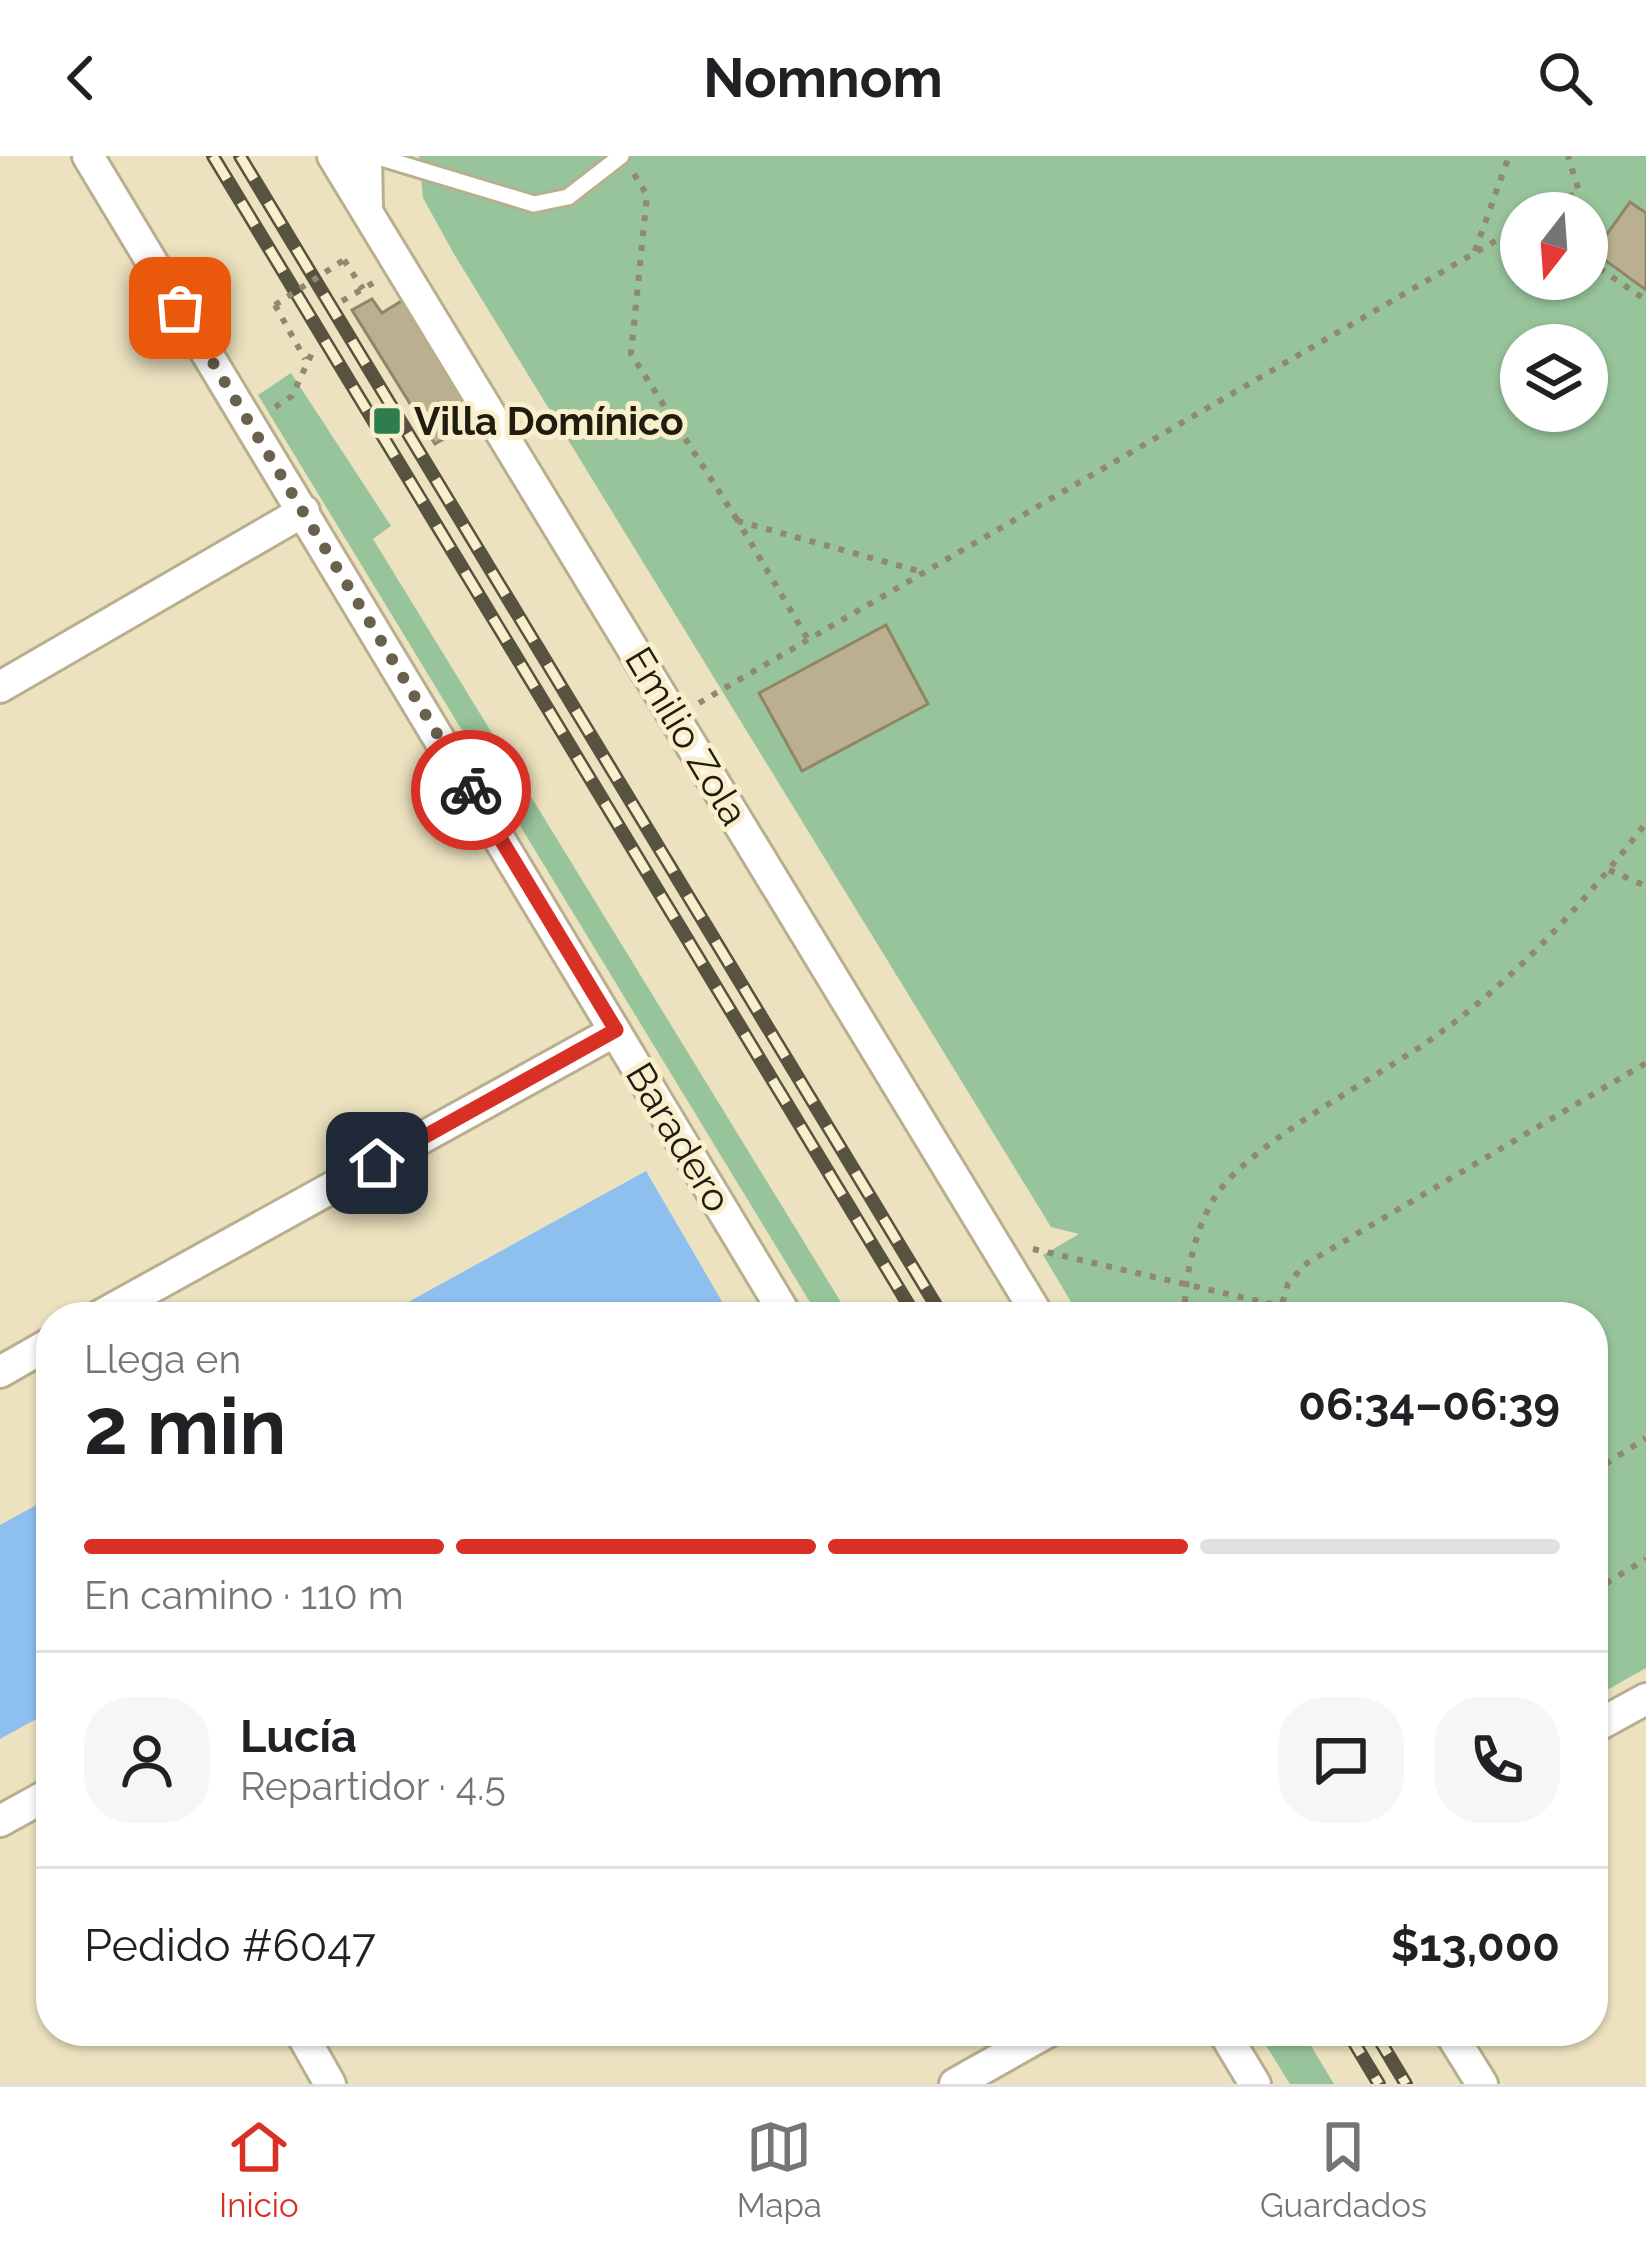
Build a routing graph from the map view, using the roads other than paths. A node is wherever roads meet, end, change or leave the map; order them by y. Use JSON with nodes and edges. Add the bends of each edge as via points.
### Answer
{"nodes":[{"id":1,"x":88,"y":156,"type":"edge"},
{"id":2,"x":333,"y":156,"type":"edge"},
{"id":3,"x":370,"y":156,"type":"edge"},
{"id":4,"x":622,"y":156,"type":"edge"},
{"id":5,"x":367,"y":208,"type":"junction"},
{"id":6,"x":304,"y":511,"type":"junction"},
{"id":7,"x":0,"y":687,"type":"edge"},
{"id":8,"x":616,"y":1030,"type":"junction"},
{"id":9,"x":125,"y":1302,"type":"edge"},
{"id":10,"x":778,"y":1302,"type":"edge"},
{"id":11,"x":1030,"y":1302,"type":"edge"},
{"id":12,"x":36,"y":1352,"type":"edge"},
{"id":13,"x":0,"y":1372,"type":"edge"},
{"id":14,"x":1646,"y":1699,"type":"edge"},
{"id":15,"x":1608,"y":1720,"type":"edge"},
{"id":16,"x":36,"y":1801,"type":"edge"},
{"id":17,"x":0,"y":1820,"type":"edge"},
{"id":18,"x":308,"y":2046,"type":"edge"},
{"id":19,"x":1022,"y":2046,"type":"edge"},
{"id":20,"x":1232,"y":2046,"type":"edge"},
{"id":21,"x":1458,"y":2046,"type":"edge"},
{"id":22,"x":330,"y":2084,"type":"edge"},
{"id":23,"x":955,"y":2084,"type":"edge"},
{"id":24,"x":1255,"y":2084,"type":"edge"},
{"id":25,"x":1482,"y":2084,"type":"edge"}],
"edges":[{"from":1,"to":6,"type":"street","name":"Baradero"},
{"from":2,"to":5,"type":"street","name":"Emilio Zola"},
{"from":3,"to":4,"type":"lane","via":[[534,205],[568,197]]},
{"from":3,"to":5,"type":"street"},
{"from":5,"to":11,"type":"street","name":"Emilio Zola"},
{"from":6,"to":7,"type":"street"},
{"from":6,"to":8,"type":"street","name":"Baradero"},
{"from":8,"to":9,"type":"street"},
{"from":8,"to":10,"type":"street","name":"Baradero"},
{"from":12,"to":13,"type":"street"},
{"from":14,"to":15,"type":"street"},
{"from":16,"to":17,"type":"street"},
{"from":18,"to":22,"type":"street"},
{"from":19,"to":23,"type":"street"},
{"from":20,"to":24,"type":"street"},
{"from":21,"to":25,"type":"street"}]}
